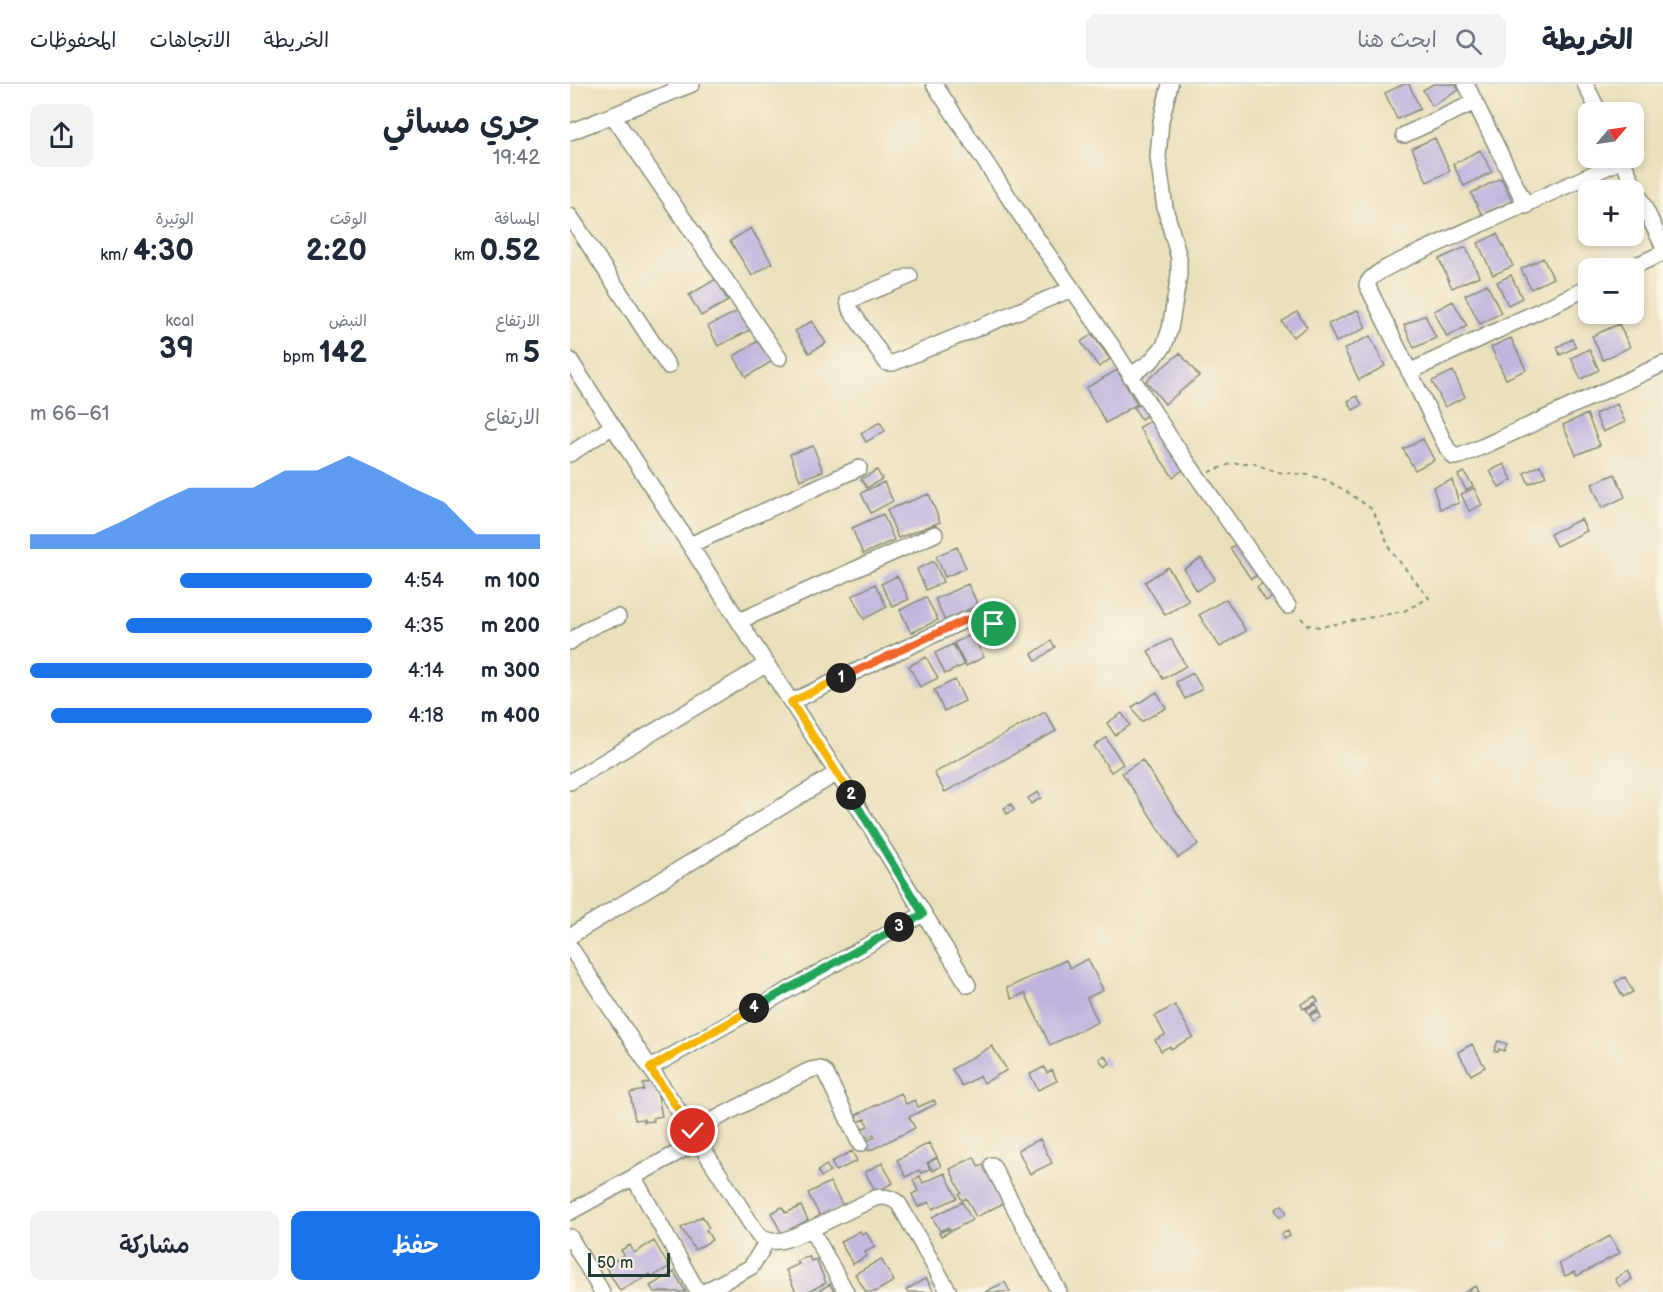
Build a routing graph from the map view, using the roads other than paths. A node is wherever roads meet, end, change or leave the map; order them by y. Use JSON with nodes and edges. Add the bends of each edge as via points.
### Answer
{"nodes":[{"id":1,"x":692,"y":84,"type":"edge"},
{"id":2,"x":934,"y":84,"type":"edge"},
{"id":3,"x":1170,"y":84,"type":"edge"},
{"id":4,"x":1466,"y":84,"type":"edge"},
{"id":5,"x":1585,"y":84,"type":"edge"},
{"id":6,"x":1475,"y":102,"type":"junction"},
{"id":7,"x":1594,"y":102,"type":"edge"},
{"id":8,"x":613,"y":116,"type":"junction"},
{"id":9,"x":570,"y":132,"type":"edge"},
{"id":10,"x":1404,"y":135,"type":"dead end"},
{"id":11,"x":1603,"y":168,"type":"edge"},
{"id":12,"x":1625,"y":168,"type":"edge"},
{"id":13,"x":1526,"y":206,"type":"junction"},
{"id":14,"x":570,"y":216,"type":"edge"},
{"id":15,"x":1663,"y":246,"type":"edge"},
{"id":16,"x":1663,"y":253,"type":"edge"},
{"id":17,"x":1644,"y":262,"type":"edge"},
{"id":18,"x":910,"y":276,"type":"dead end"},
{"id":19,"x":1072,"y":289,"type":"junction"},
{"id":20,"x":1578,"y":293,"type":"edge"},
{"id":21,"x":779,"y":358,"type":"dead end"},
{"id":22,"x":570,"y":360,"type":"edge"},
{"id":23,"x":1663,"y":364,"type":"edge"},
{"id":24,"x":668,"y":366,"type":"dead end"},
{"id":25,"x":1409,"y":372,"type":"junction"},
{"id":26,"x":1130,"y":376,"type":"junction"},
{"id":27,"x":614,"y":426,"type":"junction"},
{"id":28,"x":570,"y":454,"type":"edge"},
{"id":29,"x":859,"y":468,"type":"dead end"},
{"id":30,"x":935,"y":534,"type":"dead end"},
{"id":31,"x":690,"y":545,"type":"junction"},
{"id":32,"x":1288,"y":606,"type":"road end"},
{"id":33,"x":618,"y":617,"type":"dead end"},
{"id":34,"x":739,"y":621,"type":"junction"},
{"id":35,"x":994,"y":624,"type":"dead end"},
{"id":36,"x":570,"y":642,"type":"edge"},
{"id":37,"x":766,"y":664,"type":"junction"},
{"id":38,"x":791,"y":702,"type":"junction"},
{"id":39,"x":837,"y":773,"type":"junction"},
{"id":40,"x":570,"y":782,"type":"edge"},
{"id":41,"x":923,"y":914,"type":"junction"},
{"id":42,"x":570,"y":936,"type":"edge"},
{"id":43,"x":570,"y":947,"type":"edge"},
{"id":44,"x":968,"y":985,"type":"dead end"},
{"id":45,"x":650,"y":1068,"type":"junction"},
{"id":46,"x":696,"y":1136,"type":"junction"},
{"id":47,"x":860,"y":1144,"type":"dead end"},
{"id":48,"x":992,"y":1165,"type":"dead end"},
{"id":49,"x":634,"y":1178,"type":"junction"},
{"id":50,"x":570,"y":1212,"type":"edge"},
{"id":51,"x":811,"y":1229,"type":"junction"},
{"id":52,"x":570,"y":1237,"type":"edge"},
{"id":53,"x":767,"y":1241,"type":"junction"},
{"id":54,"x":602,"y":1292,"type":"edge"},
{"id":55,"x":698,"y":1292,"type":"edge"},
{"id":56,"x":704,"y":1292,"type":"edge"},
{"id":57,"x":846,"y":1292,"type":"edge"},
{"id":58,"x":949,"y":1292,"type":"edge"},
{"id":59,"x":1059,"y":1292,"type":"edge"}],
"edges":[{"from":1,"to":8,"type":"street"},
{"from":2,"to":19,"type":"street"},
{"from":3,"to":26,"type":"street","via":[[1158,157],[1179,275],[1164,346]]},
{"from":4,"to":6,"type":"street"},
{"from":5,"to":7,"type":"street"},
{"from":6,"to":10,"type":"street"},
{"from":6,"to":13,"type":"street"},
{"from":8,"to":9,"type":"street"},
{"from":8,"to":21,"type":"street"},
{"from":11,"to":13,"type":"street"},
{"from":12,"to":15,"type":"street"},
{"from":13,"to":25,"type":"street","via":[[1368,280],[1371,297]]},
{"from":14,"to":24,"type":"street"},
{"from":16,"to":17,"type":"street"},
{"from":18,"to":19,"type":"street","via":[[848,301],[886,363]]},
{"from":19,"to":26,"type":"street"},
{"from":20,"to":25,"type":"street"},
{"from":22,"to":27,"type":"street"},
{"from":23,"to":25,"type":"street","via":[[1456,457]]},
{"from":26,"to":32,"type":"street"},
{"from":27,"to":28,"type":"street"},
{"from":27,"to":31,"type":"street"},
{"from":29,"to":31,"type":"street"},
{"from":30,"to":34,"type":"street"},
{"from":31,"to":34,"type":"street"},
{"from":33,"to":36,"type":"street","via":[[597,622]]},
{"from":34,"to":37,"type":"street"},
{"from":35,"to":38,"type":"street","via":[[965,620]]},
{"from":37,"to":38,"type":"street"},
{"from":37,"to":40,"type":"street"},
{"from":38,"to":39,"type":"street"},
{"from":39,"to":41,"type":"street"},
{"from":39,"to":42,"type":"street"},
{"from":41,"to":44,"type":"street"},
{"from":41,"to":45,"type":"street"},
{"from":43,"to":45,"type":"street"},
{"from":45,"to":46,"type":"street"},
{"from":46,"to":47,"type":"street","via":[[817,1068],[826,1074]]},
{"from":46,"to":49,"type":"street"},
{"from":46,"to":53,"type":"street","via":[[743,1213]]},
{"from":48,"to":59,"type":"street"},
{"from":49,"to":50,"type":"street"},
{"from":49,"to":55,"type":"street"},
{"from":51,"to":53,"type":"street","via":[[784,1240]]},
{"from":51,"to":57,"type":"street"},
{"from":51,"to":58,"type":"street","via":[[875,1198],[893,1199]]},
{"from":52,"to":54,"type":"street"},
{"from":53,"to":56,"type":"street","via":[[751,1267]]}]}
